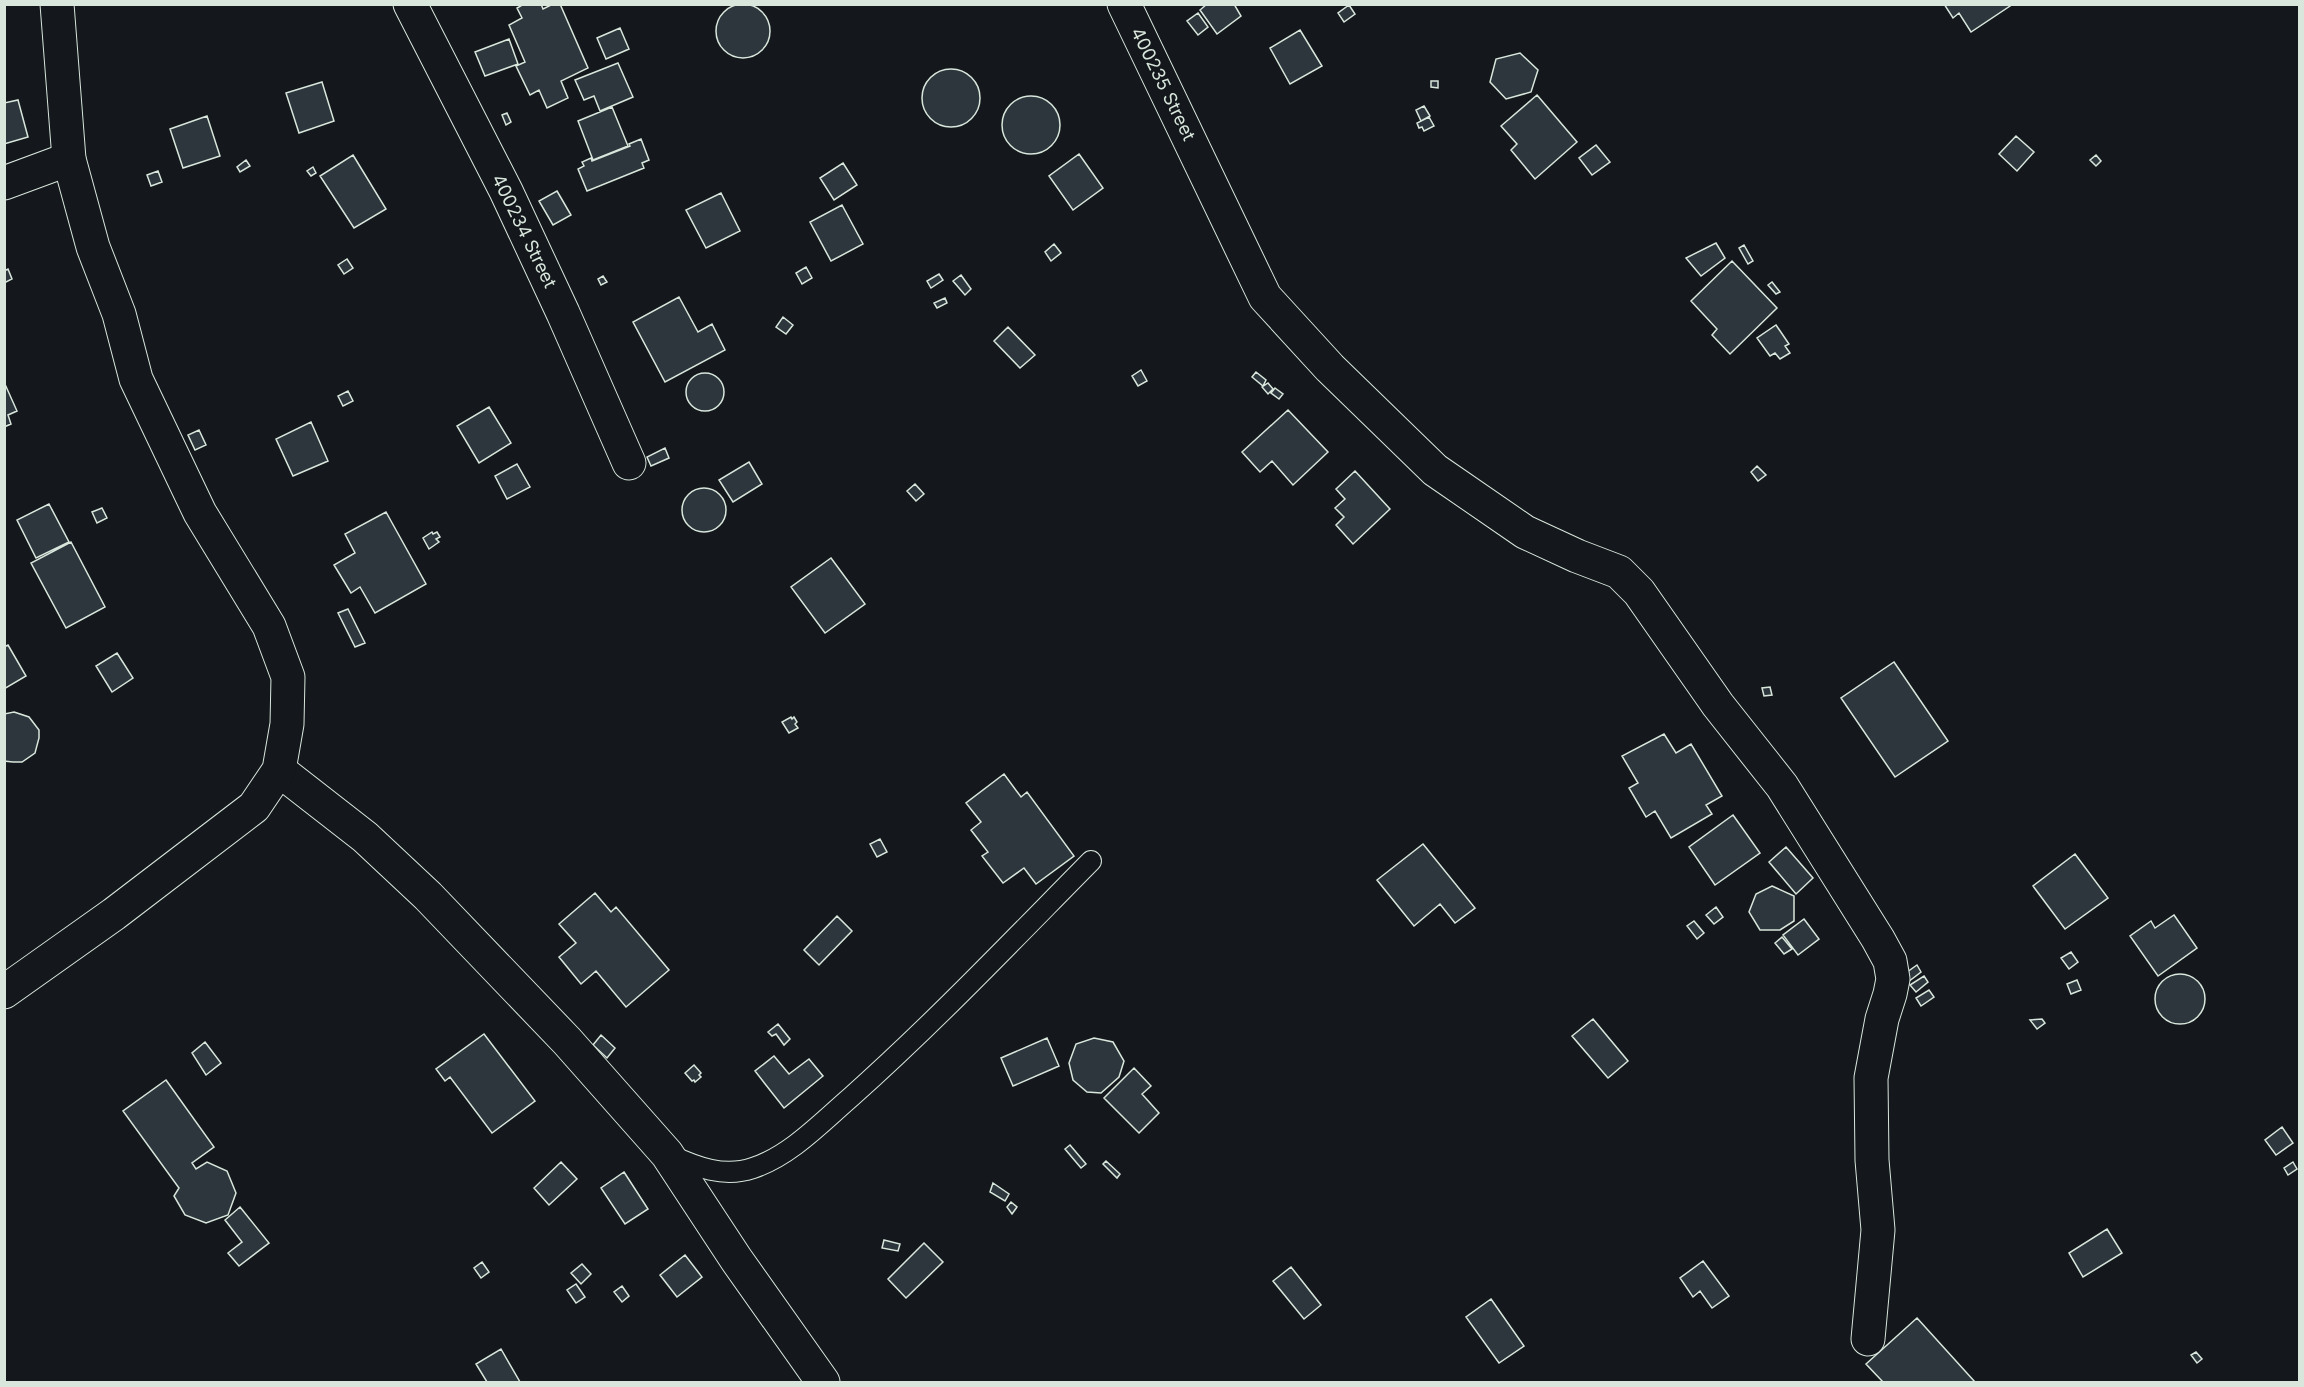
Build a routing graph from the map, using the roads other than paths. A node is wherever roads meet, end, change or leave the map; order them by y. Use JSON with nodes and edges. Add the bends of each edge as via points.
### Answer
{"nodes":[{"id":1,"x":57,"y":4,"type":"edge"},
{"id":2,"x":410,"y":4,"type":"edge"},
{"id":3,"x":1124,"y":4,"type":"edge"},
{"id":4,"x":69,"y":159,"type":"junction"},
{"id":5,"x":4,"y":183,"type":"edge"},
{"id":6,"x":629,"y":463,"type":"dead end"},
{"id":7,"x":279,"y":770,"type":"junction"},
{"id":8,"x":1091,"y":861,"type":"dead end"},
{"id":9,"x":4,"y":992,"type":"edge"},
{"id":10,"x":667,"y":1154,"type":"junction"},
{"id":11,"x":1868,"y":1339,"type":"dead end"},
{"id":12,"x":823,"y":1383,"type":"edge"}],
"edges":[{"from":1,"to":4,"type":"street"},
{"from":2,"to":6,"type":"street","name":"400234 Street","via":[[510,201]]},
{"from":3,"to":11,"type":"street","name":"400235 Street","via":[[1265,297],[1330,368],[1435,470],[1525,532],[1619,572],[1639,592],[1718,705],[1782,786],[1878,939],[1890,961],[1893,979],[1871,1078],[1878,1230]]},
{"from":4,"to":5,"type":"street"},
{"from":4,"to":7,"type":"street","via":[[136,379],[200,513],[269,626],[288,677],[287,724]]},
{"from":7,"to":9,"type":"street","via":[[254,807]]},
{"from":7,"to":10,"type":"street","via":[[365,837],[428,896],[567,1041]]},
{"from":8,"to":10,"type":"lane","via":[[903,1050],[792,1147],[770,1161],[738,1172],[696,1167]]},
{"from":10,"to":12,"type":"street"}]}
